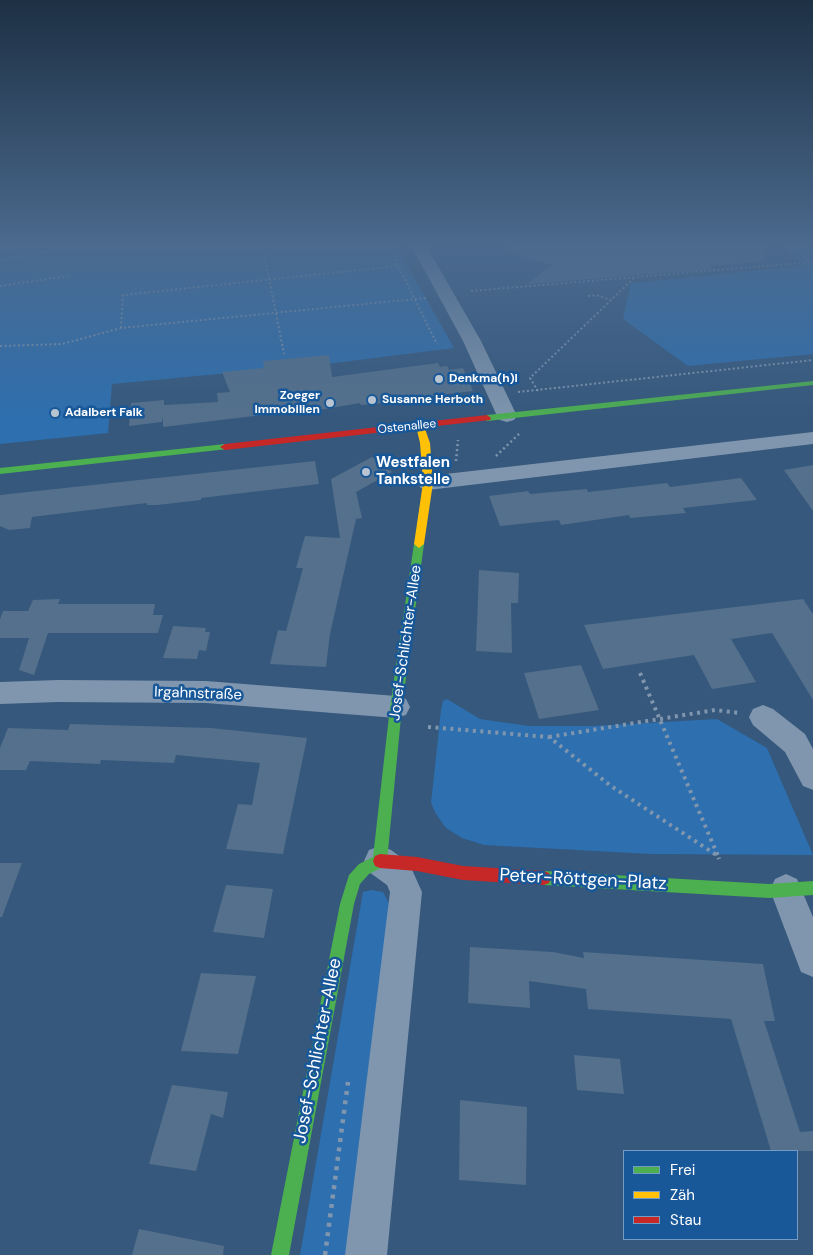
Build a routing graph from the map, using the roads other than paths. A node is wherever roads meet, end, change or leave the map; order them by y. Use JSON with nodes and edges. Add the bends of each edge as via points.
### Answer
{"nodes":[{"id":1,"x":452,"y":306,"type":"edge"},
{"id":2,"x":813,"y":383,"type":"edge"},
{"id":3,"x":507,"y":416,"type":"junction"},
{"id":4,"x":420,"y":426,"type":"junction"},
{"id":5,"x":813,"y":438,"type":"edge"},
{"id":6,"x":0,"y":471,"type":"edge"},
{"id":7,"x":428,"y":483,"type":"junction"},
{"id":8,"x":0,"y":693,"type":"edge"},
{"id":9,"x":396,"y":707,"type":"junction"},
{"id":10,"x":763,"y":717,"type":"road end"},
{"id":11,"x":813,"y":777,"type":"edge"},
{"id":12,"x":380,"y":861,"type":"junction"},
{"id":13,"x":799,"y":889,"type":"edge"},
{"id":14,"x":812,"y":952,"type":"edge"},
{"id":15,"x":280,"y":1255,"type":"edge"},
{"id":16,"x":366,"y":1255,"type":"edge"}],
"edges":[{"from":1,"to":3,"type":"street"},
{"from":2,"to":3,"type":"street","name":"Ostenallee"},
{"from":3,"to":4,"type":"street","name":"Ostenallee"},
{"from":4,"to":6,"type":"street","name":"Ostenallee"},
{"from":4,"to":7,"type":"street","name":"Josef-Schlichter-Allee","via":[[425,443]]},
{"from":5,"to":7,"type":"street"},
{"from":7,"to":9,"type":"street","name":"Josef-Schlichter-Allee"},
{"from":8,"to":9,"type":"street","name":"Irgahnstraße","via":[[206,692]]},
{"from":9,"to":12,"type":"street","name":"Josef-Schlichter-Allee"},
{"from":10,"to":11,"type":"street","via":[[795,743]]},
{"from":12,"to":13,"type":"street","name":"Peter-Röttgen-Platz","via":[[462,873]]},
{"from":12,"to":15,"type":"street","name":"Josef-Schlichter-Allee","via":[[364,869],[354,880],[346,904]]},
{"from":12,"to":16,"type":"street","via":[[398,874],[406,892]]},
{"from":13,"to":14,"type":"street","name":"Peter-Röttgen-Platz"}]}
